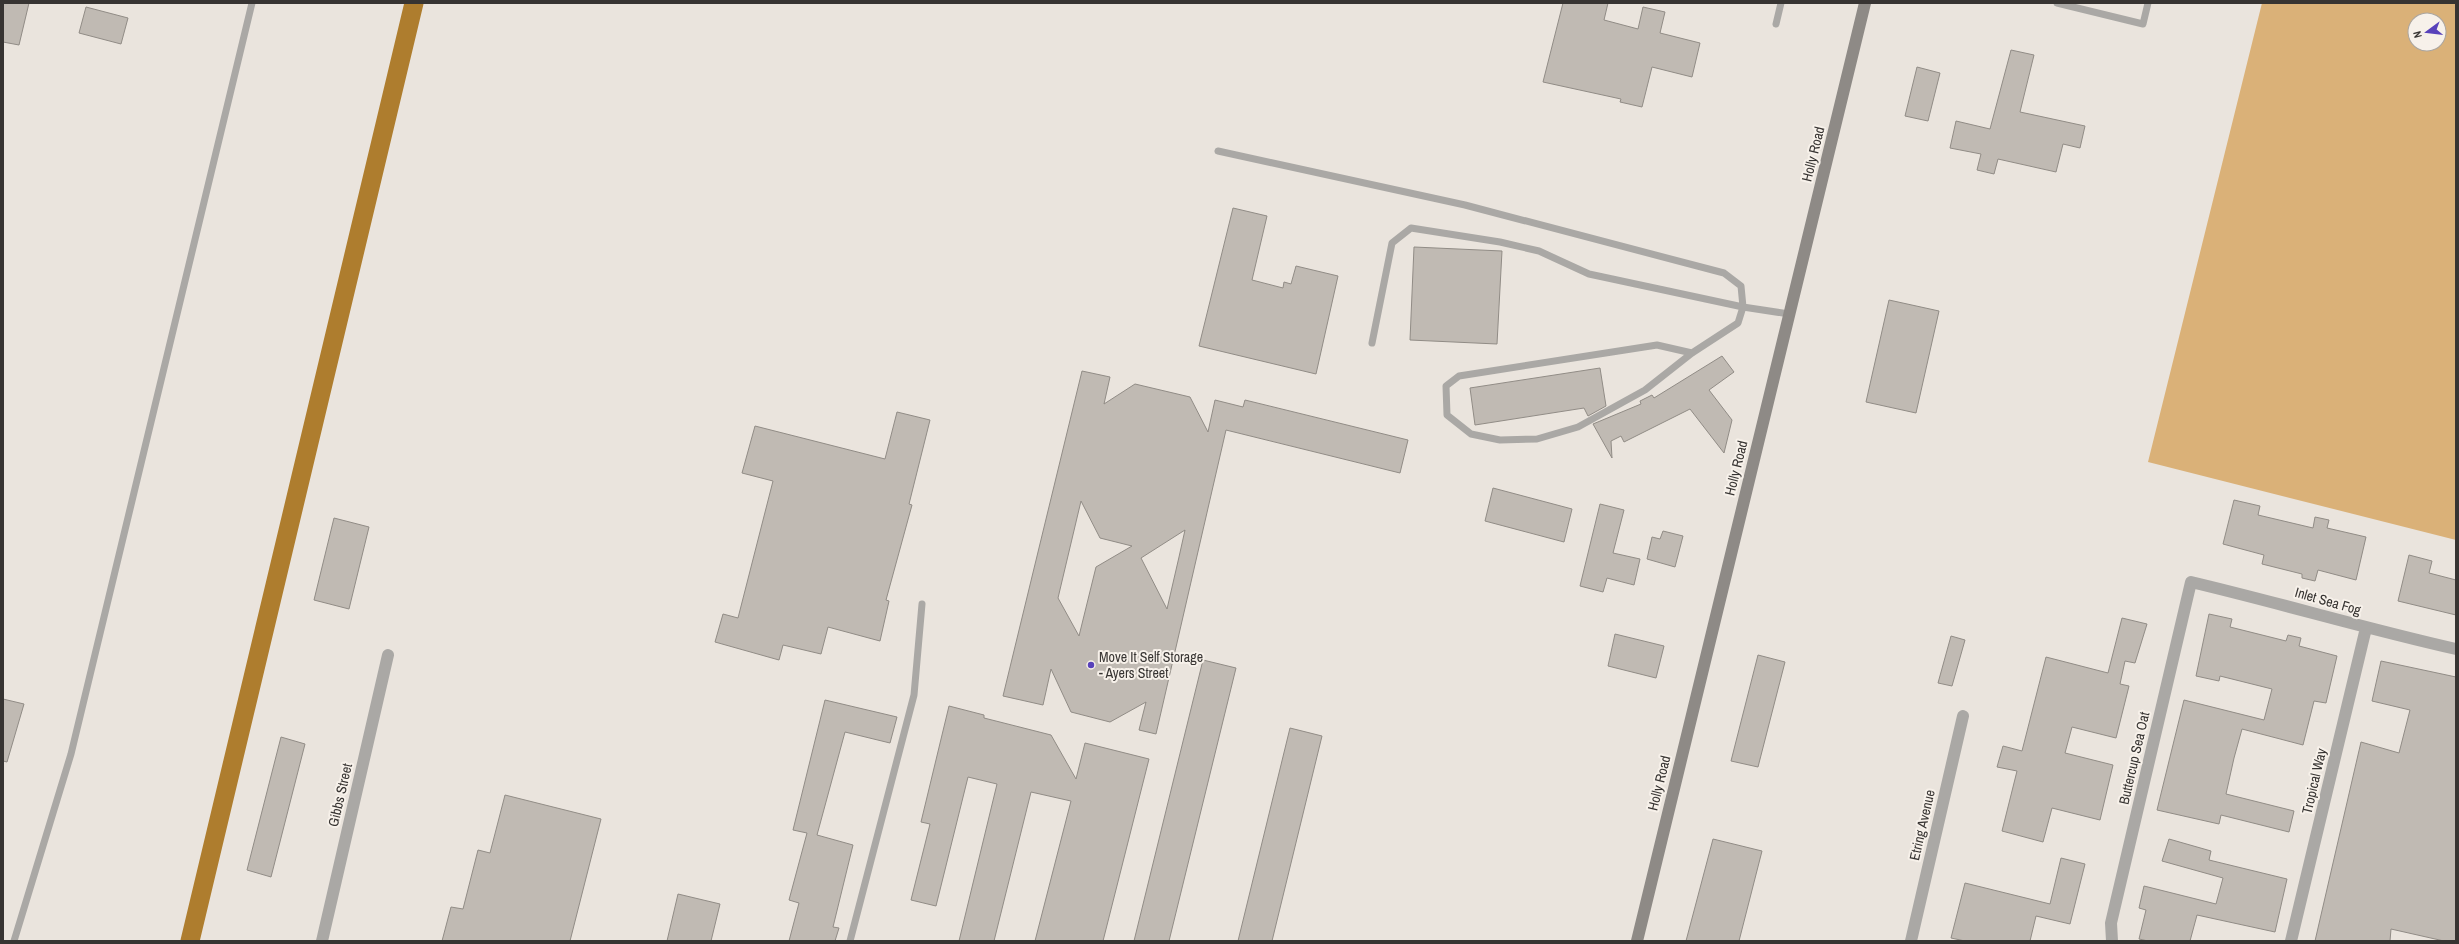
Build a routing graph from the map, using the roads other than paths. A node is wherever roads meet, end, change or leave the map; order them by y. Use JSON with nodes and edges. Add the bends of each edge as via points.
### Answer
{"nodes":[{"id":1,"x":252,"y":3,"type":"edge"},
{"id":2,"x":1782,"y":3,"type":"edge"},
{"id":3,"x":1865,"y":3,"type":"edge"},
{"id":4,"x":2057,"y":3,"type":"edge"},
{"id":5,"x":2148,"y":3,"type":"edge"},
{"id":6,"x":1776,"y":24,"type":"dead end"},
{"id":7,"x":1218,"y":151,"type":"dead end"},
{"id":8,"x":1743,"y":307,"type":"junction"},
{"id":9,"x":1789,"y":314,"type":"junction"},
{"id":10,"x":1372,"y":343,"type":"dead end"},
{"id":11,"x":1692,"y":353,"type":"junction"},
{"id":12,"x":2191,"y":582,"type":"joint"},
{"id":13,"x":922,"y":604,"type":"dead end"},
{"id":14,"x":2366,"y":628,"type":"junction"},
{"id":15,"x":2456,"y":649,"type":"edge"},
{"id":16,"x":388,"y":655,"type":"dead end"},
{"id":17,"x":1963,"y":716,"type":"dead end"},
{"id":18,"x":14,"y":941,"type":"edge"},
{"id":19,"x":322,"y":941,"type":"edge"},
{"id":20,"x":850,"y":941,"type":"edge"},
{"id":21,"x":1637,"y":941,"type":"edge"},
{"id":22,"x":1911,"y":941,"type":"edge"},
{"id":23,"x":2112,"y":941,"type":"edge"},
{"id":24,"x":2291,"y":941,"type":"edge"}],
"edges":[{"from":1,"to":18,"type":"lane","via":[[71,754]]},
{"from":2,"to":6,"type":"lane"},
{"from":3,"to":9,"type":"main road","name":"Holly Road"},
{"from":4,"to":5,"type":"lane","via":[[2143,24]]},
{"from":7,"to":8,"type":"lane","via":[[1465,205],[1724,273],[1741,286]]},
{"from":8,"to":9,"type":"lane"},
{"from":8,"to":10,"type":"lane","via":[[1588,274],[1539,251],[1411,228],[1392,243]]},
{"from":8,"to":11,"type":"lane","via":[[1738,323]]},
{"from":9,"to":21,"type":"main road","name":"Holly Road"},
{"from":11,"to":11,"type":"lane","via":[[1645,390],[1578,427],[1537,439],[1500,440],[1471,434],[1447,415],[1446,386],[1459,376],[1657,345]]},
{"from":12,"to":14,"type":"street","name":"Inlet Sea Fog","via":[[2292,606]]},
{"from":12,"to":23,"type":"street","name":"Buttercup Sea Oat","via":[[2111,923]]},
{"from":13,"to":20,"type":"lane","via":[[914,694]]},
{"from":14,"to":15,"type":"street","name":"Inlet Sea Fog"},
{"from":14,"to":24,"type":"street","name":"Tropical Way"},
{"from":16,"to":19,"type":"street","name":"Gibbs Street"},
{"from":17,"to":22,"type":"street","name":"Etring Avenue"}]}
